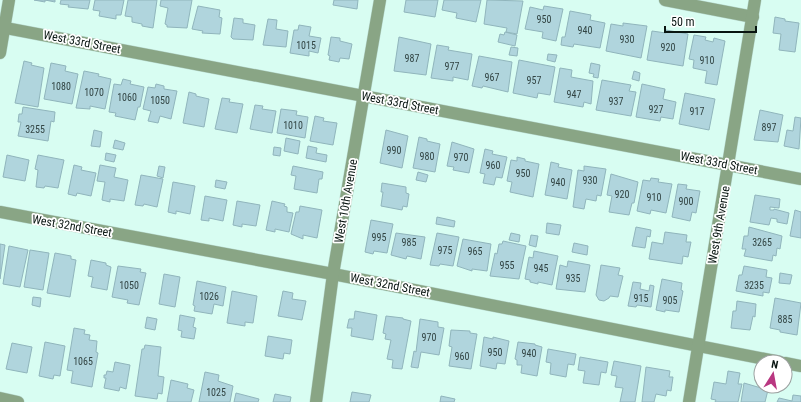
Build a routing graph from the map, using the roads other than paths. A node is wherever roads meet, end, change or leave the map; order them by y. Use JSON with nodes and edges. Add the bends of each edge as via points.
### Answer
{"nodes":[{"id":1,"x":9,"y":0,"type":"edge"},
{"id":2,"x":380,"y":0,"type":"edge"},
{"id":3,"x":665,"y":0,"type":"edge"},
{"id":4,"x":755,"y":0,"type":"edge"},
{"id":5,"x":753,"y":17,"type":"junction"},
{"id":6,"x":2,"y":27,"type":"edge"},
{"id":7,"x":0,"y":53,"type":"edge"},
{"id":8,"x":364,"y":96,"type":"junction"},
{"id":9,"x":729,"y":165,"type":"junction"},
{"id":10,"x":801,"y":179,"type":"edge"},
{"id":11,"x":0,"y":212,"type":"edge"},
{"id":12,"x":333,"y":274,"type":"junction"},
{"id":13,"x":698,"y":346,"type":"junction"},
{"id":14,"x":753,"y":357,"type":"edge"},
{"id":15,"x":0,"y":398,"type":"edge"},
{"id":16,"x":18,"y":402,"type":"edge"},
{"id":17,"x":316,"y":402,"type":"edge"},
{"id":18,"x":689,"y":402,"type":"edge"}],
"edges":[{"from":1,"to":6,"type":"street"},
{"from":2,"to":8,"type":"street","name":"West 10th Avenue"},
{"from":3,"to":5,"type":"street"},
{"from":4,"to":5,"type":"street","name":"West 9th Avenue"},
{"from":5,"to":9,"type":"street","name":"West 9th Avenue"},
{"from":6,"to":7,"type":"street"},
{"from":6,"to":8,"type":"street","name":"West 33rd Street"},
{"from":8,"to":9,"type":"street","name":"West 33rd Street"},
{"from":8,"to":12,"type":"street","name":"West 10th Avenue"},
{"from":9,"to":10,"type":"street","name":"West 33rd Street"},
{"from":9,"to":13,"type":"street","name":"West 9th Avenue"},
{"from":11,"to":12,"type":"street","name":"West 32nd Street"},
{"from":12,"to":13,"type":"street","name":"West 32nd Street"},
{"from":12,"to":17,"type":"street","name":"West 10th Avenue"},
{"from":13,"to":14,"type":"street","name":"West 32nd Street"},
{"from":13,"to":18,"type":"street","name":"West 9th Avenue"},
{"from":15,"to":16,"type":"street"}]}
